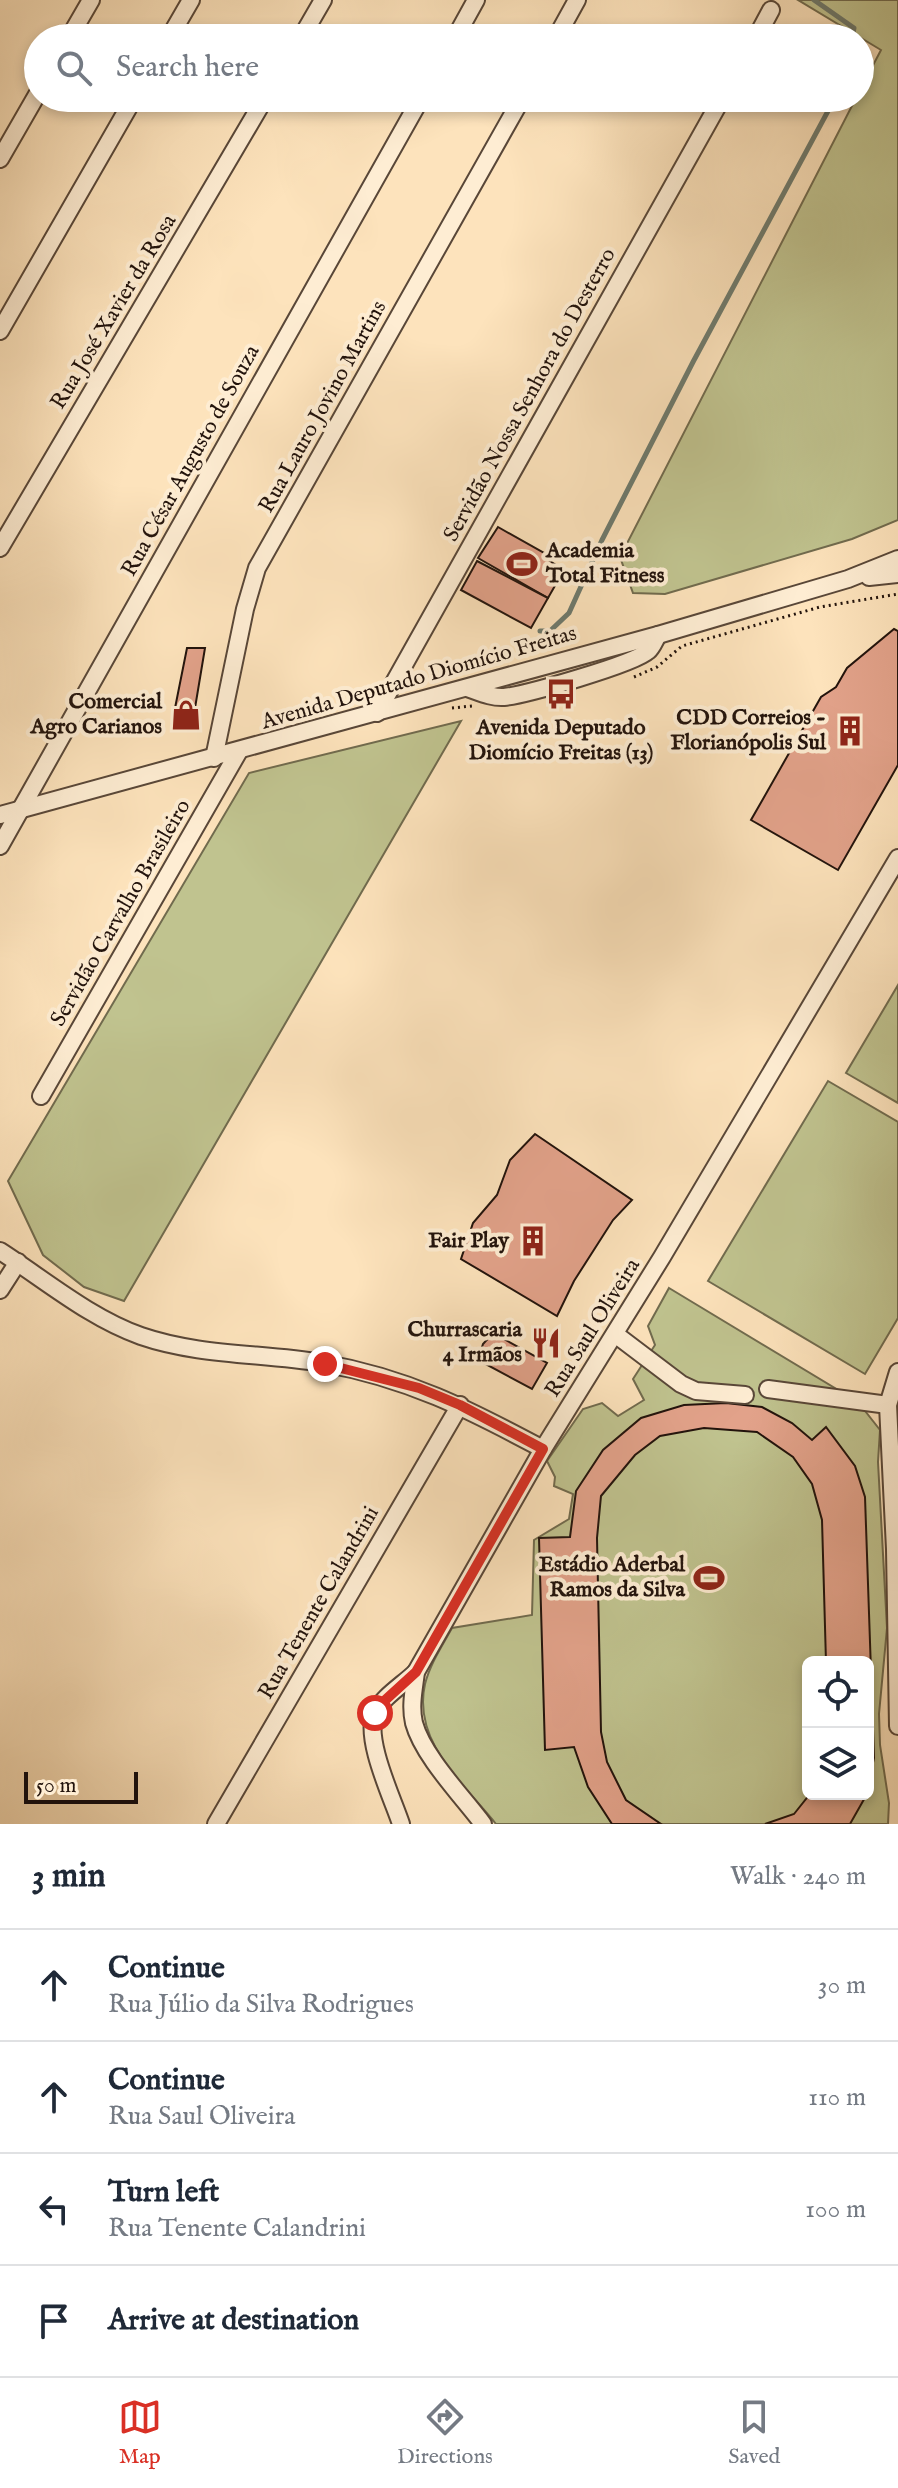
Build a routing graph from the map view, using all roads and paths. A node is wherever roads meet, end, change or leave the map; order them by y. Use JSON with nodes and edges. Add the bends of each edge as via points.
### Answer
{"nodes":[{"id":1,"x":91,"y":0,"type":"edge"},
{"id":2,"x":191,"y":0,"type":"edge"},
{"id":3,"x":323,"y":0,"type":"edge"},
{"id":4,"x":476,"y":0,"type":"edge"},
{"id":5,"x":577,"y":0,"type":"edge"},
{"id":6,"x":771,"y":10,"type":"dead end"},
{"id":7,"x":77,"y":24,"type":"edge"},
{"id":8,"x":177,"y":24,"type":"edge"},
{"id":9,"x":309,"y":24,"type":"edge"},
{"id":10,"x":463,"y":24,"type":"edge"},
{"id":11,"x":564,"y":24,"type":"edge"},
{"id":12,"x":764,"y":24,"type":"edge"},
{"id":13,"x":27,"y":112,"type":"edge"},
{"id":14,"x":126,"y":112,"type":"edge"},
{"id":15,"x":257,"y":112,"type":"edge"},
{"id":16,"x":413,"y":112,"type":"edge"},
{"id":17,"x":514,"y":112,"type":"edge"},
{"id":18,"x":714,"y":112,"type":"edge"},
{"id":19,"x":0,"y":159,"type":"edge"},
{"id":20,"x":0,"y":331,"type":"edge"},
{"id":21,"x":0,"y":548,"type":"edge"},
{"id":22,"x":898,"y":559,"type":"edge"},
{"id":23,"x":898,"y":574,"type":"edge"},
{"id":24,"x":848,"y":579,"type":"junction"},
{"id":25,"x":898,"y":594,"type":"edge"},
{"id":26,"x":629,"y":678,"type":"dead end"},
{"id":27,"x":475,"y":706,"type":"dead end"},
{"id":28,"x":455,"y":709,"type":"dead end"},
{"id":29,"x":377,"y":713,"type":"junction"},
{"id":30,"x":239,"y":751,"type":"junction"},
{"id":31,"x":214,"y":758,"type":"junction"},
{"id":32,"x":19,"y":809,"type":"junction"},
{"id":33,"x":0,"y":815,"type":"edge"},
{"id":34,"x":0,"y":846,"type":"edge"},
{"id":35,"x":898,"y":858,"type":"edge"},
{"id":36,"x":41,"y":1096,"type":"dead end"},
{"id":37,"x":0,"y":1251,"type":"edge"},
{"id":38,"x":18,"y":1262,"type":"junction"},
{"id":39,"x":0,"y":1290,"type":"edge"},
{"id":40,"x":615,"y":1334,"type":"junction"},
{"id":41,"x":898,"y":1372,"type":"edge"},
{"id":42,"x":768,"y":1389,"type":"dead end"},
{"id":43,"x":745,"y":1395,"type":"dead end"},
{"id":44,"x":460,"y":1405,"type":"junction"},
{"id":45,"x":888,"y":1405,"type":"junction"},
{"id":46,"x":543,"y":1449,"type":"junction"},
{"id":47,"x":896,"y":1523,"type":"edge"},
{"id":48,"x":416,"y":1672,"type":"junction"},
{"id":49,"x":897,"y":1698,"type":"edge"},
{"id":50,"x":898,"y":1726,"type":"edge"},
{"id":51,"x":216,"y":1824,"type":"edge"},
{"id":52,"x":401,"y":1824,"type":"edge"},
{"id":53,"x":483,"y":1824,"type":"edge"}],
"edges":[{"from":1,"to":7,"type":"street"},
{"from":2,"to":8,"type":"street"},
{"from":3,"to":9,"type":"street"},
{"from":4,"to":10,"type":"street"},
{"from":5,"to":11,"type":"street"},
{"from":6,"to":12,"type":"street"},
{"from":13,"to":19,"type":"street"},
{"from":14,"to":20,"type":"street"},
{"from":15,"to":21,"type":"street","name":"Rua José Xavier da Rosa"},
{"from":16,"to":32,"type":"street","name":"Rua César Augusto de Souza"},
{"from":17,"to":31,"type":"street","name":"Rua Lauro Jovino Martins","via":[[257,568]]},
{"from":18,"to":29,"type":"street","name":"Servidão Nossa Senhora do Desterro"},
{"from":22,"to":24,"type":"street","name":"Avenida Deputado Diomício Freitas"},
{"from":23,"to":24,"type":"street","name":"Avenida Deputado Diomício Freitas"},
{"from":24,"to":29,"type":"street","name":"Avenida Deputado Diomício Freitas"},
{"from":25,"to":26,"type":"path","via":[[820,607],[682,646],[657,667]]},
{"from":27,"to":28,"type":"path"},
{"from":29,"to":30,"type":"street","name":"Avenida Deputado Diomício Freitas"},
{"from":30,"to":31,"type":"street","name":"Avenida Deputado Diomício Freitas"},
{"from":30,"to":36,"type":"street","name":"Servidão Carvalho Brasileiro"},
{"from":31,"to":32,"type":"street","name":"Avenida Deputado Diomício Freitas"},
{"from":32,"to":33,"type":"street","name":"Avenida Deputado Diomício Freitas"},
{"from":32,"to":34,"type":"street","name":"Rua César Augusto de Souza"},
{"from":35,"to":40,"type":"street","name":"Rua Saul Oliveira"},
{"from":37,"to":38,"type":"street"},
{"from":38,"to":39,"type":"street"},
{"from":38,"to":44,"type":"street","via":[[115,1325],[156,1341],[325,1364],[419,1388]]},
{"from":40,"to":43,"type":"street","via":[[681,1384],[696,1391]]},
{"from":40,"to":46,"type":"street","name":"Rua Saul Oliveira"},
{"from":41,"to":45,"type":"street"},
{"from":42,"to":45,"type":"street"},
{"from":44,"to":46,"type":"street"},
{"from":44,"to":51,"type":"street","name":"Rua Tenente Calandrini"},
{"from":45,"to":47,"type":"street"},
{"from":46,"to":48,"type":"street","name":"Rua Saul Oliveira"},
{"from":47,"to":49,"type":"street"},
{"from":48,"to":52,"type":"street","via":[[382,1703],[372,1729]]},
{"from":48,"to":53,"type":"street","name":"Rua Saul Oliveira","via":[[415,1725]]},
{"from":49,"to":50,"type":"street"}]}
